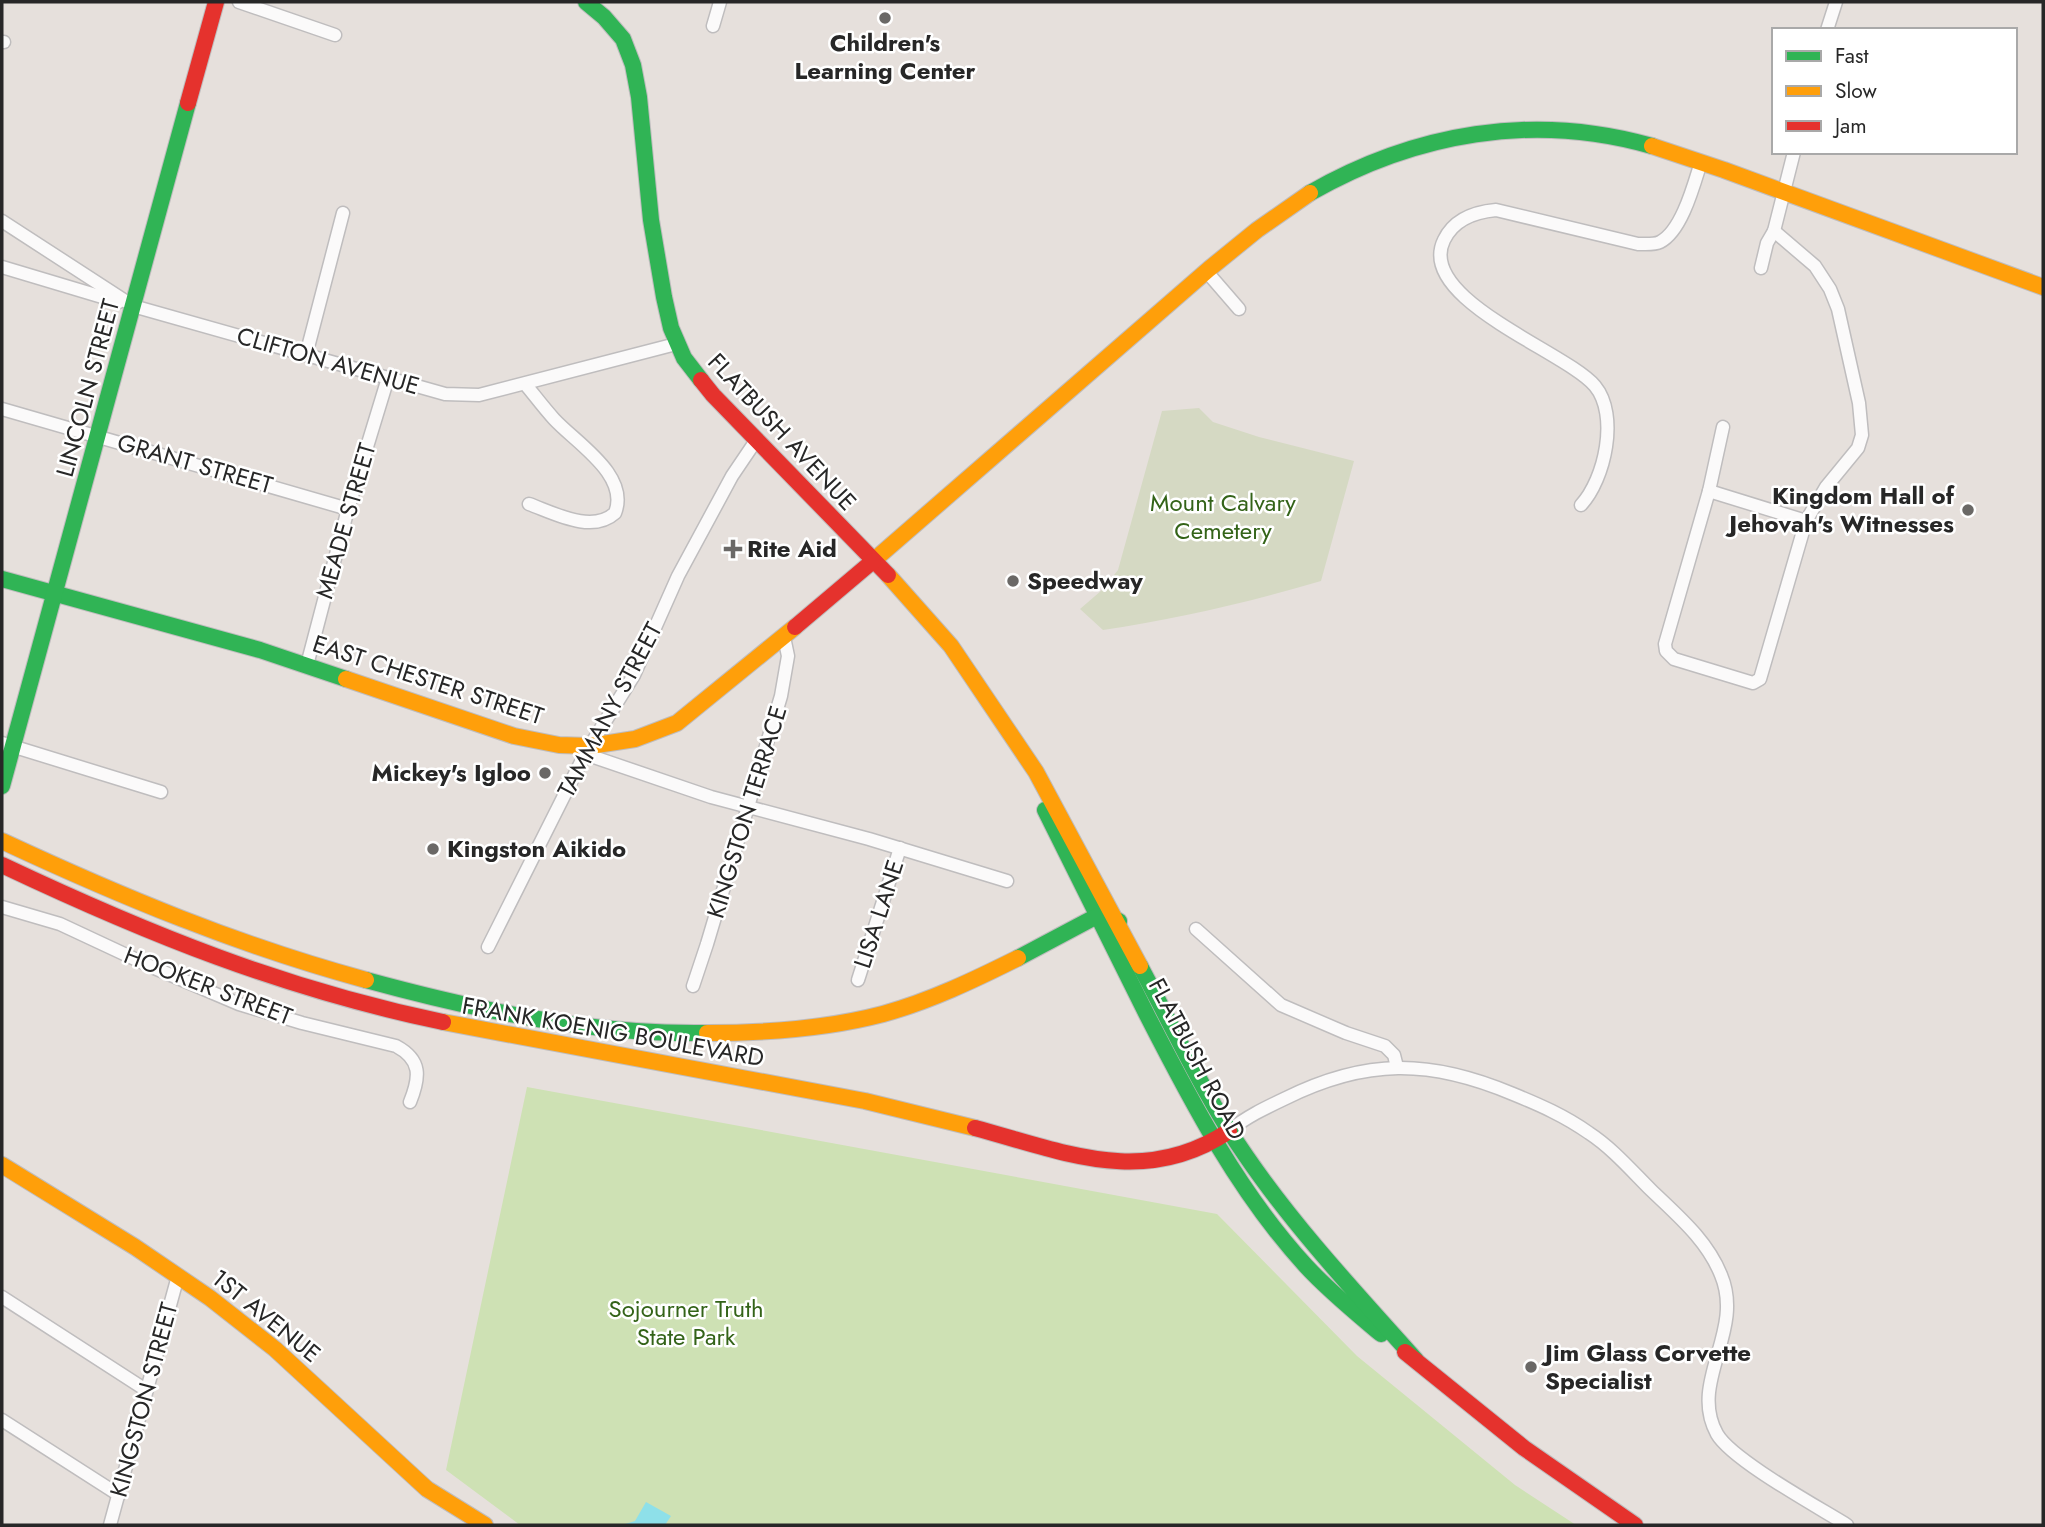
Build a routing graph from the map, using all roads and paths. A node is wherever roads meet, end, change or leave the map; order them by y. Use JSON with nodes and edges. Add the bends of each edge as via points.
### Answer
{"nodes":[{"id":1,"x":216,"y":2,"type":"edge"},
{"id":2,"x":239,"y":2,"type":"edge"},
{"id":3,"x":586,"y":2,"type":"edge"},
{"id":4,"x":720,"y":2,"type":"edge"},
{"id":5,"x":1836,"y":2,"type":"edge"},
{"id":6,"x":713,"y":26,"type":"dead end"},
{"id":7,"x":1828,"y":28,"type":"edge"},
{"id":8,"x":335,"y":35,"type":"dead end"},
{"id":9,"x":1793,"y":154,"type":"edge"},
{"id":10,"x":1701,"y":162,"type":"junction"},
{"id":11,"x":1783,"y":192,"type":"junction"},
{"id":12,"x":343,"y":213,"type":"dead end"},
{"id":13,"x":2,"y":221,"type":"edge"},
{"id":14,"x":1774,"y":231,"type":"junction"},
{"id":15,"x":2,"y":267,"type":"edge"},
{"id":16,"x":1761,"y":268,"type":"dead end"},
{"id":17,"x":1207,"y":272,"type":"junction"},
{"id":18,"x":2043,"y":287,"type":"edge"},
{"id":19,"x":133,"y":306,"type":"junction"},
{"id":20,"x":1239,"y":309,"type":"dead end"},
{"id":21,"x":676,"y":344,"type":"junction"},
{"id":22,"x":306,"y":355,"type":"junction"},
{"id":23,"x":388,"y":378,"type":"junction"},
{"id":24,"x":526,"y":385,"type":"junction"},
{"id":25,"x":2,"y":409,"type":"edge"},
{"id":26,"x":1723,"y":427,"type":"dead end"},
{"id":27,"x":99,"y":436,"type":"junction"},
{"id":28,"x":757,"y":439,"type":"junction"},
{"id":29,"x":1709,"y":491,"type":"junction"},
{"id":30,"x":529,"y":504,"type":"dead end"},
{"id":31,"x":1581,"y":505,"type":"dead end"},
{"id":32,"x":348,"y":509,"type":"junction"},
{"id":33,"x":1806,"y":522,"type":"junction"},
{"id":34,"x":873,"y":561,"type":"junction"},
{"id":35,"x":2,"y":579,"type":"edge"},
{"id":36,"x":55,"y":594,"type":"junction"},
{"id":37,"x":937,"y":629,"type":"joint"},
{"id":38,"x":784,"y":637,"type":"junction"},
{"id":39,"x":307,"y":665,"type":"junction"},
{"id":40,"x":1007,"y":731,"type":"junction"},
{"id":41,"x":7,"y":745,"type":"edge"},
{"id":42,"x":587,"y":750,"type":"junction"},
{"id":43,"x":2,"y":786,"type":"edge"},
{"id":44,"x":162,"y":792,"type":"dead end"},
{"id":45,"x":749,"y":807,"type":"junction"},
{"id":46,"x":5,"y":843,"type":"edge"},
{"id":47,"x":900,"y":848,"type":"junction"},
{"id":48,"x":3,"y":865,"type":"edge"},
{"id":49,"x":1007,"y":881,"type":"dead end"},
{"id":50,"x":2,"y":907,"type":"edge"},
{"id":51,"x":1097,"y":916,"type":"junction"},
{"id":52,"x":1119,"y":921,"type":"junction"},
{"id":53,"x":1196,"y":929,"type":"dead end"},
{"id":54,"x":488,"y":947,"type":"dead end"},
{"id":55,"x":858,"y":980,"type":"dead end"},
{"id":56,"x":692,"y":986,"type":"dead end"},
{"id":57,"x":1397,"y":1067,"type":"junction"},
{"id":58,"x":410,"y":1102,"type":"dead end"},
{"id":59,"x":1229,"y":1131,"type":"junction"},
{"id":60,"x":1214,"y":1142,"type":"junction"},
{"id":61,"x":2,"y":1165,"type":"edge"},
{"id":62,"x":178,"y":1276,"type":"junction"},
{"id":63,"x":2,"y":1297,"type":"edge"},
{"id":64,"x":1416,"y":1360,"type":"junction"},
{"id":65,"x":146,"y":1390,"type":"junction"},
{"id":66,"x":2,"y":1420,"type":"edge"},
{"id":67,"x":119,"y":1495,"type":"junction"},
{"id":68,"x":110,"y":1525,"type":"edge"},
{"id":69,"x":485,"y":1525,"type":"edge"},
{"id":70,"x":1635,"y":1525,"type":"edge"},
{"id":71,"x":1847,"y":1525,"type":"edge"}],
"edges":[{"from":1,"to":19,"type":"main road","name":"LINCOLN STREET"},
{"from":2,"to":8,"type":"street"},
{"from":3,"to":21,"type":"main road","name":"FLATBUSH AVENUE","via":[[622,39],[633,65],[658,261]]},
{"from":4,"to":6,"type":"street"},
{"from":5,"to":7,"type":"street"},
{"from":9,"to":11,"type":"street"},
{"from":10,"to":11,"type":"main road","name":"EAST CHESTER STREET"},
{"from":10,"to":17,"type":"main road","name":"EAST CHESTER STREET","via":[[1622,139],[1559,131],[1489,132],[1440,141],[1382,158],[1328,182]]},
{"from":10,"to":31,"type":"street","via":[[1688,202],[1674,229],[1660,242],[1638,244],[1496,210],[1478,212],[1458,222],[1441,245],[1442,270],[1462,293],[1510,330],[1584,376],[1605,401],[1608,435],[1590,496]]},
{"from":11,"to":14,"type":"street"},
{"from":11,"to":18,"type":"main road"},
{"from":12,"to":22,"type":"street"},
{"from":13,"to":19,"type":"street","name":"CLIFTON AVENUE"},
{"from":14,"to":16,"type":"street"},
{"from":14,"to":33,"type":"street","via":[[1815,266],[1830,289],[1859,403],[1862,435],[1858,448],[1826,487]]},
{"from":15,"to":19,"type":"street"},
{"from":17,"to":20,"type":"street"},
{"from":17,"to":34,"type":"main road","name":"EAST CHESTER STREET"},
{"from":19,"to":22,"type":"street","name":"CLIFTON AVENUE"},
{"from":19,"to":27,"type":"main road","name":"LINCOLN STREET"},
{"from":21,"to":24,"type":"street","name":"CLIFTON AVENUE"},
{"from":21,"to":28,"type":"main road","name":"FLATBUSH AVENUE","via":[[703,384]]},
{"from":22,"to":23,"type":"street","name":"CLIFTON AVENUE"},
{"from":23,"to":24,"type":"street","name":"CLIFTON AVENUE","via":[[459,396]]},
{"from":23,"to":32,"type":"street","name":"MEADE STREET"},
{"from":24,"to":30,"type":"street","via":[[613,479],[619,497],[615,513],[590,522]]},
{"from":25,"to":27,"type":"street","name":"GRANT STREET"},
{"from":26,"to":29,"type":"street"},
{"from":27,"to":32,"type":"street","name":"GRANT STREET"},
{"from":27,"to":36,"type":"main road","name":"LINCOLN STREET"},
{"from":28,"to":34,"type":"main road","name":"FLATBUSH AVENUE"},
{"from":28,"to":42,"type":"street","name":"TAMMANY STREET","via":[[732,475],[678,576],[634,675]]},
{"from":29,"to":33,"type":"street"},
{"from":29,"to":33,"type":"street","via":[[1665,644],[1670,656],[1696,666],[1753,683],[1760,679]]},
{"from":32,"to":39,"type":"street","name":"MEADE STREET"},
{"from":34,"to":37,"type":"main road","name":"FLATBUSH AVENUE"},
{"from":34,"to":38,"type":"main road","name":"EAST CHESTER STREET"},
{"from":35,"to":36,"type":"main road","name":"EAST CHESTER STREET"},
{"from":36,"to":39,"type":"main road","name":"EAST CHESTER STREET"},
{"from":36,"to":41,"type":"main road","name":"LINCOLN STREET"},
{"from":37,"to":40,"type":"main road","name":"FLATBUSH ROAD"},
{"from":38,"to":42,"type":"main road","name":"EAST CHESTER STREET","via":[[677,723]]},
{"from":38,"to":45,"type":"street","name":"KINGSTON TERRACE","via":[[789,656],[786,677]]},
{"from":39,"to":42,"type":"main road","name":"EAST CHESTER STREET","via":[[514,736]]},
{"from":40,"to":51,"type":"main road","name":"FLATBUSH ROAD"},
{"from":40,"to":52,"type":"main road","name":"FLATBUSH ROAD","via":[[1049,794]]},
{"from":41,"to":43,"type":"main road","name":"LINCOLN STREET"},
{"from":41,"to":44,"type":"street"},
{"from":42,"to":45,"type":"street","name":"EAST CHESTER STREET","via":[[687,789]]},
{"from":42,"to":54,"type":"street","name":"TAMMANY STREET"},
{"from":45,"to":47,"type":"street","name":"EAST CHESTER STREET"},
{"from":45,"to":56,"type":"street","name":"KINGSTON TERRACE"},
{"from":46,"to":51,"type":"main road","name":"FRANK KOENIG BOULEVARD","via":[[182,921],[320,969],[513,1015],[640,1031],[774,1031],[882,1014],[959,987]]},
{"from":47,"to":49,"type":"street","name":"EAST CHESTER STREET"},
{"from":47,"to":55,"type":"street","name":"LISA LANE"},
{"from":48,"to":60,"type":"main road","name":"FRANK KOENIG BOULEVARD","via":[[118,918],[243,967],[419,1018],[863,1101],[1100,1161],[1145,1162],[1189,1153]]},
{"from":50,"to":58,"type":"street","name":"HOOKER STREET","via":[[60,924],[239,1004],[396,1046],[415,1061],[415,1090]]},
{"from":51,"to":52,"type":"main road"},
{"from":51,"to":60,"type":"main road","name":"FLATBUSH ROAD"},
{"from":52,"to":59,"type":"main road","name":"FLATBUSH ROAD"},
{"from":53,"to":57,"type":"street","via":[[1281,1005],[1385,1046]]},
{"from":57,"to":59,"type":"street","via":[[1326,1080]]},
{"from":57,"to":71,"type":"street","via":[[1446,1071],[1483,1081],[1555,1111],[1616,1155],[1697,1236],[1710,1251],[1725,1289],[1727,1324],[1709,1384],[1710,1422],[1737,1456]]},
{"from":59,"to":60,"type":"main road","name":"FRANK KOENIG BOULEVARD"},
{"from":59,"to":64,"type":"main road","name":"FLATBUSH ROAD","via":[[1290,1217]]},
{"from":60,"to":64,"type":"main road","name":"FLATBUSH ROAD","via":[[1259,1208],[1308,1266],[1365,1322]]},
{"from":61,"to":62,"type":"main road","name":"1ST AVENUE"},
{"from":62,"to":65,"type":"street","name":"KINGSTON STREET"},
{"from":62,"to":69,"type":"main road","name":"1ST AVENUE","via":[[275,1349],[427,1489]]},
{"from":63,"to":65,"type":"street"},
{"from":64,"to":70,"type":"main road","name":"FLATBUSH ROAD","via":[[1524,1448]]},
{"from":65,"to":67,"type":"street","name":"KINGSTON STREET"},
{"from":66,"to":67,"type":"street"},
{"from":67,"to":68,"type":"street","name":"KINGSTON STREET"}]}
